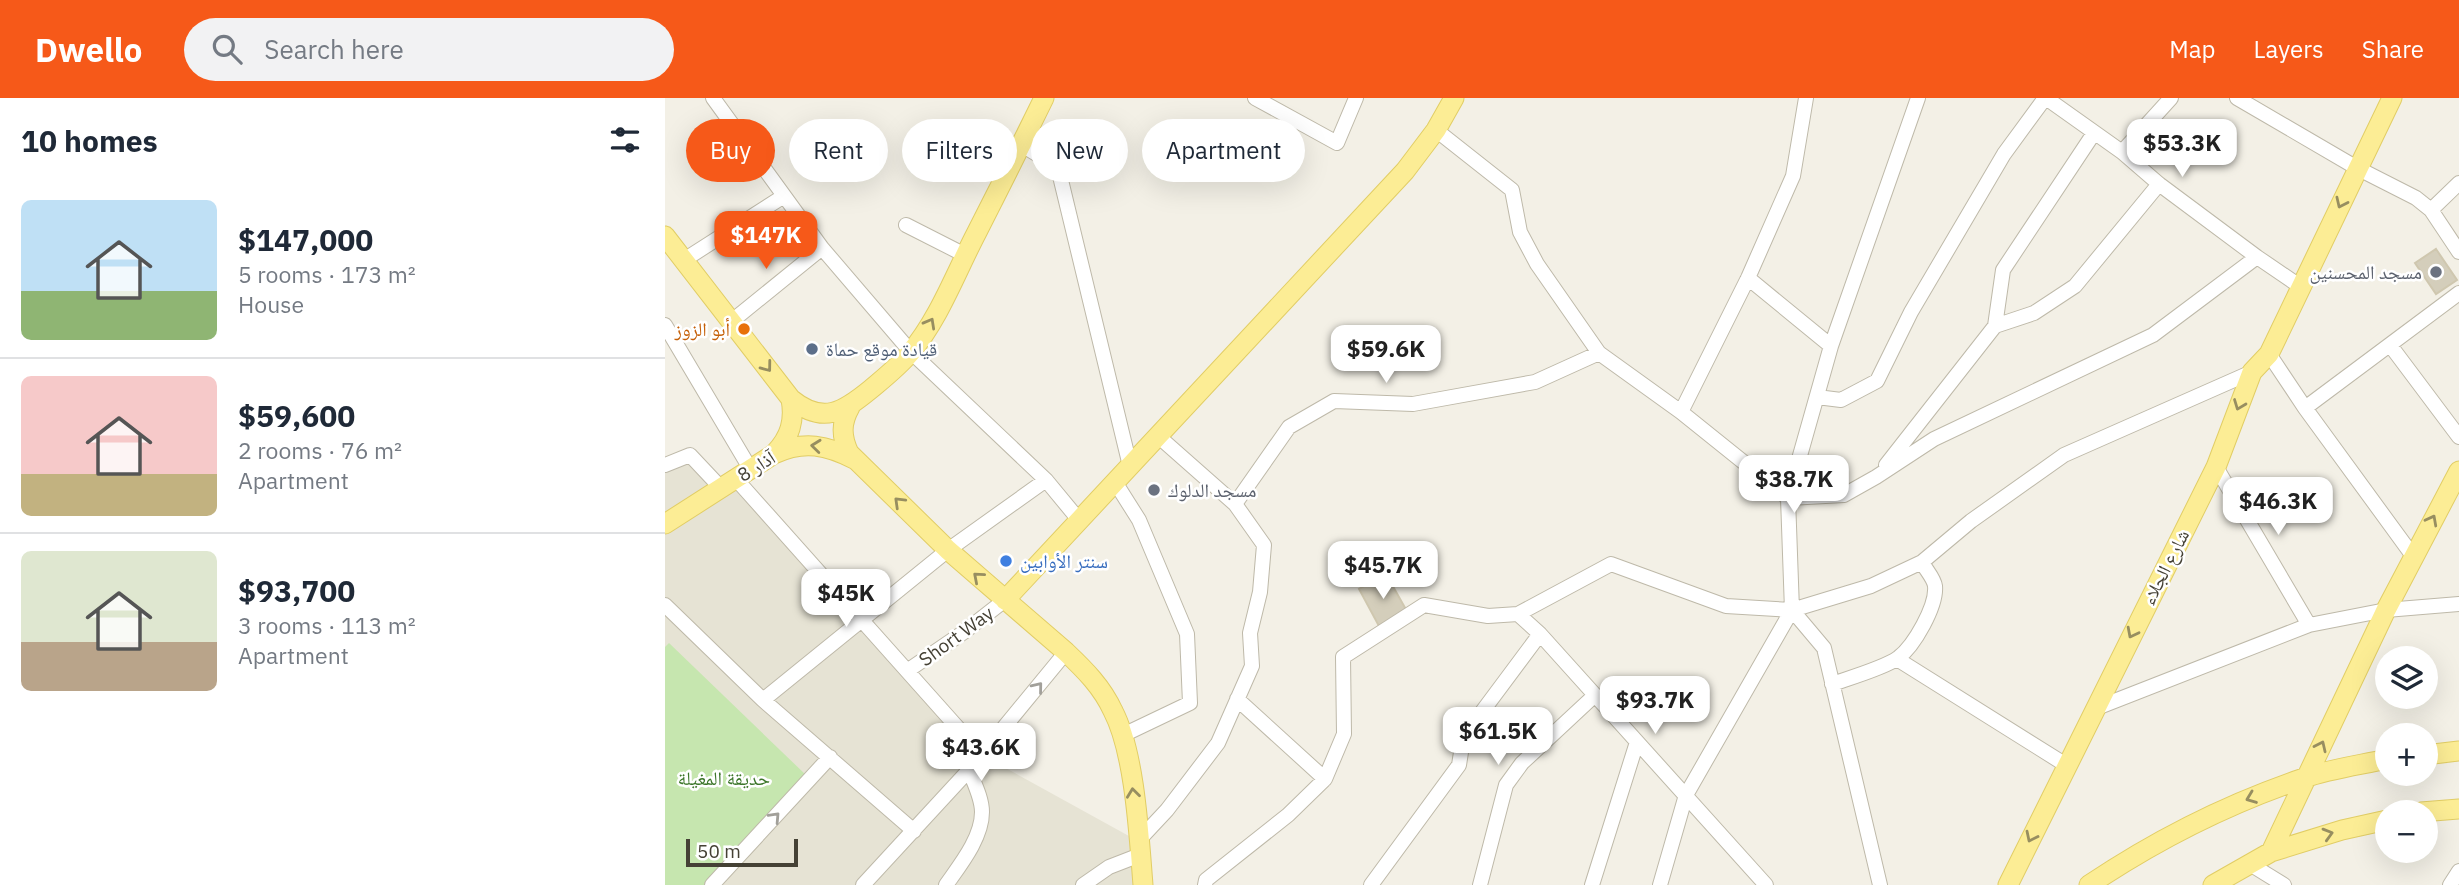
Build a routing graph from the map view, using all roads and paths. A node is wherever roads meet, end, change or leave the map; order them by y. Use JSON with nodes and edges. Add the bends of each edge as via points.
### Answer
{"nodes":[{"id":1,"x":713,"y":98,"type":"edge"},
{"id":2,"x":1044,"y":98,"type":"edge"},
{"id":3,"x":1255,"y":98,"type":"edge"},
{"id":4,"x":1356,"y":98,"type":"edge"},
{"id":5,"x":1454,"y":98,"type":"edge"},
{"id":6,"x":1806,"y":98,"type":"edge"},
{"id":7,"x":1918,"y":98,"type":"edge"},
{"id":8,"x":2046,"y":98,"type":"edge"},
{"id":9,"x":2171,"y":98,"type":"edge"},
{"id":10,"x":2238,"y":98,"type":"edge"},
{"id":11,"x":2392,"y":98,"type":"edge"},
{"id":12,"x":1436,"y":130,"type":"junction"},
{"id":13,"x":2094,"y":133,"type":"junction"},
{"id":14,"x":1022,"y":145,"type":"junction"},
{"id":15,"x":2122,"y":152,"type":"junction"},
{"id":16,"x":2357,"y":168,"type":"junction"},
{"id":17,"x":2459,"y":183,"type":"edge"},
{"id":18,"x":2159,"y":184,"type":"junction"},
{"id":19,"x":784,"y":195,"type":"junction"},
{"id":20,"x":2431,"y":210,"type":"junction"},
{"id":21,"x":906,"y":225,"type":"dead end"},
{"id":22,"x":665,"y":237,"type":"edge"},
{"id":23,"x":823,"y":248,"type":"junction"},
{"id":24,"x":2459,"y":252,"type":"edge"},
{"id":25,"x":965,"y":255,"type":"junction"},
{"id":26,"x":2257,"y":257,"type":"junction"},
{"id":27,"x":684,"y":260,"type":"junction"},
{"id":28,"x":1748,"y":278,"type":"junction"},
{"id":29,"x":2301,"y":287,"type":"junction"},
{"id":30,"x":2459,"y":293,"type":"edge"},
{"id":31,"x":731,"y":321,"type":"junction"},
{"id":32,"x":665,"y":325,"type":"edge"},
{"id":33,"x":1995,"y":326,"type":"junction"},
{"id":34,"x":2390,"y":345,"type":"junction"},
{"id":35,"x":1831,"y":346,"type":"junction"},
{"id":36,"x":911,"y":352,"type":"junction"},
{"id":37,"x":1599,"y":353,"type":"junction"},
{"id":38,"x":2269,"y":354,"type":"junction"},
{"id":39,"x":2252,"y":372,"type":"junction"},
{"id":40,"x":1817,"y":397,"type":"junction"},
{"id":41,"x":791,"y":399,"type":"junction"},
{"id":42,"x":850,"y":407,"type":"junction"},
{"id":43,"x":2305,"y":408,"type":"junction"},
{"id":44,"x":1681,"y":411,"type":"junction"},
{"id":45,"x":1158,"y":436,"type":"junction"},
{"id":46,"x":2459,"y":438,"type":"edge"},
{"id":47,"x":774,"y":454,"type":"junction"},
{"id":48,"x":856,"y":460,"type":"junction"},
{"id":49,"x":665,"y":465,"type":"edge"},
{"id":50,"x":1130,"y":466,"type":"junction"},
{"id":51,"x":2216,"y":467,"type":"junction"},
{"id":52,"x":2459,"y":471,"type":"edge"},
{"id":53,"x":1876,"y":477,"type":"junction"},
{"id":54,"x":736,"y":479,"type":"junction"},
{"id":55,"x":1046,"y":480,"type":"junction"},
{"id":56,"x":1115,"y":482,"type":"junction"},
{"id":57,"x":1788,"y":498,"type":"junction"},
{"id":58,"x":1235,"y":504,"type":"junction"},
{"id":59,"x":1079,"y":520,"type":"junction"},
{"id":60,"x":665,"y":524,"type":"edge"},
{"id":61,"x":948,"y":550,"type":"junction"},
{"id":62,"x":2413,"y":556,"type":"junction"},
{"id":63,"x":1921,"y":562,"type":"junction"},
{"id":64,"x":1005,"y":600,"type":"junction"},
{"id":65,"x":2459,"y":604,"type":"edge"},
{"id":66,"x":666,"y":609,"type":"edge"},
{"id":67,"x":1792,"y":610,"type":"junction"},
{"id":68,"x":2386,"y":610,"type":"junction"},
{"id":69,"x":1518,"y":614,"type":"junction"},
{"id":70,"x":862,"y":620,"type":"junction"},
{"id":71,"x":2309,"y":625,"type":"junction"},
{"id":72,"x":1540,"y":634,"type":"junction"},
{"id":73,"x":1066,"y":652,"type":"junction"},
{"id":74,"x":1897,"y":659,"type":"junction"},
{"id":75,"x":907,"y":671,"type":"junction"},
{"id":76,"x":1832,"y":684,"type":"junction"},
{"id":77,"x":1594,"y":696,"type":"junction"},
{"id":78,"x":1237,"y":699,"type":"junction"},
{"id":79,"x":763,"y":700,"type":"junction"},
{"id":80,"x":2094,"y":709,"type":"junction"},
{"id":81,"x":1123,"y":735,"type":"junction"},
{"id":82,"x":1637,"y":742,"type":"junction"},
{"id":83,"x":2459,"y":751,"type":"edge"},
{"id":84,"x":2438,"y":753,"type":"edge"},
{"id":85,"x":982,"y":755,"type":"junction"},
{"id":86,"x":830,"y":757,"type":"junction"},
{"id":87,"x":2375,"y":762,"type":"edge"},
{"id":88,"x":2066,"y":765,"type":"junction"},
{"id":89,"x":969,"y":770,"type":"junction"},
{"id":90,"x":2306,"y":777,"type":"junction"},
{"id":91,"x":1325,"y":779,"type":"junction"},
{"id":92,"x":1686,"y":795,"type":"junction"},
{"id":93,"x":2459,"y":809,"type":"edge"},
{"id":94,"x":2438,"y":811,"type":"edge"},
{"id":95,"x":2375,"y":823,"type":"edge"},
{"id":96,"x":914,"y":831,"type":"junction"},
{"id":97,"x":1139,"y":848,"type":"junction"},
{"id":98,"x":2271,"y":852,"type":"junction"},
{"id":99,"x":2250,"y":864,"type":"junction"},
{"id":100,"x":2459,"y":872,"type":"edge"},
{"id":101,"x":1661,"y":884,"type":"edge"},
{"id":102,"x":712,"y":885,"type":"edge"},
{"id":103,"x":863,"y":885,"type":"edge"},
{"id":104,"x":946,"y":885,"type":"edge"},
{"id":105,"x":1083,"y":885,"type":"edge"},
{"id":106,"x":1143,"y":885,"type":"edge"},
{"id":107,"x":1205,"y":885,"type":"edge"},
{"id":108,"x":1371,"y":885,"type":"edge"},
{"id":109,"x":1480,"y":885,"type":"edge"},
{"id":110,"x":1592,"y":885,"type":"edge"},
{"id":111,"x":1766,"y":885,"type":"edge"},
{"id":112,"x":1879,"y":885,"type":"edge"},
{"id":113,"x":2008,"y":885,"type":"edge"},
{"id":114,"x":2089,"y":885,"type":"edge"},
{"id":115,"x":2213,"y":885,"type":"edge"},
{"id":116,"x":2284,"y":885,"type":"edge"},
{"id":117,"x":2450,"y":885,"type":"edge"}],
"edges":[{"from":1,"to":19,"type":"street"},
{"from":2,"to":14,"type":"main road"},
{"from":3,"to":4,"type":"street","via":[[1337,143]]},
{"from":5,"to":12,"type":"main road"},
{"from":6,"to":28,"type":"street","via":[[1793,176]]},
{"from":7,"to":35,"type":"street"},
{"from":8,"to":13,"type":"street"},
{"from":8,"to":40,"type":"street","via":[[1991,177],[1911,312],[1877,381],[1842,400]]},
{"from":9,"to":15,"type":"street"},
{"from":10,"to":16,"type":"street"},
{"from":11,"to":16,"type":"main road","name":"شارع الجلاء"},
{"from":12,"to":37,"type":"street","via":[[1512,190],[1520,232],[1537,264]]},
{"from":12,"to":45,"type":"main road","via":[[1405,171]]},
{"from":13,"to":15,"type":"street"},
{"from":13,"to":33,"type":"street","via":[[2003,270]]},
{"from":14,"to":25,"type":"main road"},
{"from":14,"to":50,"type":"street","via":[[1059,172]]},
{"from":15,"to":18,"type":"street"},
{"from":16,"to":20,"type":"street"},
{"from":16,"to":29,"type":"main road","name":"شارع الجلاء","one_way":true},
{"from":17,"to":20,"type":"street"},
{"from":18,"to":26,"type":"street"},
{"from":18,"to":33,"type":"street","via":[[2075,286],[2034,313]]},
{"from":19,"to":23,"type":"street"},
{"from":19,"to":27,"type":"street"},
{"from":20,"to":24,"type":"street"},
{"from":21,"to":25,"type":"street"},
{"from":22,"to":27,"type":"main road"},
{"from":23,"to":31,"type":"street"},
{"from":23,"to":36,"type":"street"},
{"from":36,"to":25,"type":"main road","one_way":true},
{"from":26,"to":29,"type":"street"},
{"from":26,"to":53,"type":"street","via":[[2153,335],[1934,439]]},
{"from":27,"to":31,"type":"main road"},
{"from":28,"to":35,"type":"street"},
{"from":28,"to":44,"type":"street"},
{"from":29,"to":38,"type":"main road","name":"شارع الجلاء"},
{"from":30,"to":34,"type":"street"},
{"from":31,"to":41,"type":"main road","one_way":true},
{"from":32,"to":54,"type":"street"},
{"from":33,"to":53,"type":"street"},
{"from":34,"to":43,"type":"street"},
{"from":34,"to":46,"type":"street"},
{"from":35,"to":40,"type":"street"},
{"from":36,"to":42,"type":"main road"},
{"from":36,"to":55,"type":"street"},
{"from":37,"to":44,"type":"street"},
{"from":37,"to":58,"type":"street","via":[[1535,382],[1508,387],[1413,404],[1334,401],[1289,427]]},
{"from":38,"to":39,"type":"main road","name":"شارع الجلاء"},
{"from":38,"to":43,"type":"street"},
{"from":39,"to":51,"type":"main road","name":"شارع الجلاء","one_way":true},
{"from":39,"to":63,"type":"street","via":[[2064,455]]},
{"from":40,"to":57,"type":"street"},
{"from":41,"to":42,"type":"main road","via":[[815,413]]},
{"from":41,"to":47,"type":"main road","via":[[789,435]]},
{"from":42,"to":48,"type":"main road","via":[[842,434]]},
{"from":43,"to":62,"type":"street"},
{"from":44,"to":57,"type":"street"},
{"from":45,"to":50,"type":"main road"},
{"from":45,"to":58,"type":"street"},
{"from":48,"to":47,"type":"main road","name":"8 آذار","one_way":true,"via":[[821,445],[797,446]]},
{"from":47,"to":54,"type":"main road","name":"8 آذار"},
{"from":61,"to":48,"type":"main road","one_way":true},
{"from":49,"to":54,"type":"street","via":[[690,455]]},
{"from":50,"to":56,"type":"main road"},
{"from":51,"to":71,"type":"street"},
{"from":51,"to":80,"type":"main road","name":"شارع الجلاء","one_way":true},
{"from":62,"to":52,"type":"main road","one_way":true},
{"from":53,"to":57,"type":"street","via":[[1844,495]]},
{"from":54,"to":60,"type":"main road","name":"8 آذار"},
{"from":54,"to":70,"type":"street"},
{"from":55,"to":59,"type":"street"},
{"from":55,"to":61,"type":"street"},
{"from":56,"to":59,"type":"main road"},
{"from":56,"to":81,"type":"street","via":[[1139,520],[1187,634],[1190,703]]},
{"from":57,"to":67,"type":"street"},
{"from":58,"to":78,"type":"street","via":[[1264,545],[1250,633],[1252,666]]},
{"from":59,"to":64,"type":"main road"},
{"from":64,"to":61,"type":"main road","one_way":true},
{"from":61,"to":70,"type":"street"},
{"from":62,"to":68,"type":"main road"},
{"from":63,"to":67,"type":"street","via":[[1871,586]]},
{"from":63,"to":74,"type":"street","via":[[1935,585],[1933,603],[1922,628]]},
{"from":64,"to":73,"type":"main road"},
{"from":64,"to":75,"type":"street","name":"Short Way"},
{"from":65,"to":68,"type":"street"},
{"from":66,"to":79,"type":"street"},
{"from":67,"to":69,"type":"street","via":[[1726,606],[1611,564]]},
{"from":67,"to":76,"type":"street","via":[[1824,648]]},
{"from":67,"to":92,"type":"street"},
{"from":68,"to":71,"type":"street"},
{"from":90,"to":68,"type":"main road","one_way":true},
{"from":69,"to":72,"type":"street"},
{"from":69,"to":91,"type":"street","via":[[1488,616],[1424,605],[1343,657],[1344,734]]},
{"from":70,"to":75,"type":"street"},
{"from":70,"to":79,"type":"street"},
{"from":71,"to":80,"type":"street"},
{"from":72,"to":77,"type":"street"},
{"from":72,"to":108,"type":"street","via":[[1469,728],[1459,765]]},
{"from":73,"to":81,"type":"main road","via":[[1101,690]]},
{"from":85,"to":73,"type":"street","one_way":true},
{"from":74,"to":76,"type":"street"},
{"from":74,"to":88,"type":"street"},
{"from":75,"to":85,"type":"street"},
{"from":76,"to":112,"type":"street"},
{"from":77,"to":82,"type":"street"},
{"from":77,"to":109,"type":"street","via":[[1506,785]]},
{"from":78,"to":91,"type":"street"},
{"from":78,"to":97,"type":"street","via":[[1218,743]]},
{"from":79,"to":86,"type":"street"},
{"from":80,"to":88,"type":"main road","name":"شارع الجلاء"},
{"from":97,"to":81,"type":"main road","one_way":true},
{"from":82,"to":92,"type":"street"},
{"from":82,"to":110,"type":"street"},
{"from":83,"to":84,"type":"main road"},
{"from":85,"to":89,"type":"street"},
{"from":86,"to":96,"type":"street"},
{"from":102,"to":86,"type":"street","one_way":true},
{"from":87,"to":90,"type":"main road"},
{"from":88,"to":113,"type":"main road","name":"شارع الجلاء","one_way":true},
{"from":89,"to":96,"type":"street"},
{"from":89,"to":104,"type":"street","via":[[982,811],[980,825]]},
{"from":90,"to":98,"type":"main road"},
{"from":90,"to":114,"type":"main road","one_way":true,"via":[[2176,832]]},
{"from":91,"to":107,"type":"street"},
{"from":92,"to":101,"type":"street"},
{"from":92,"to":111,"type":"street"},
{"from":93,"to":94,"type":"main road"},
{"from":98,"to":95,"type":"main road","one_way":true},
{"from":96,"to":103,"type":"street"},
{"from":97,"to":105,"type":"street"},
{"from":97,"to":106,"type":"main road"},
{"from":98,"to":99,"type":"main road"},
{"from":99,"to":115,"type":"main road"},
{"from":99,"to":116,"type":"street"},
{"from":100,"to":117,"type":"street"}]}
